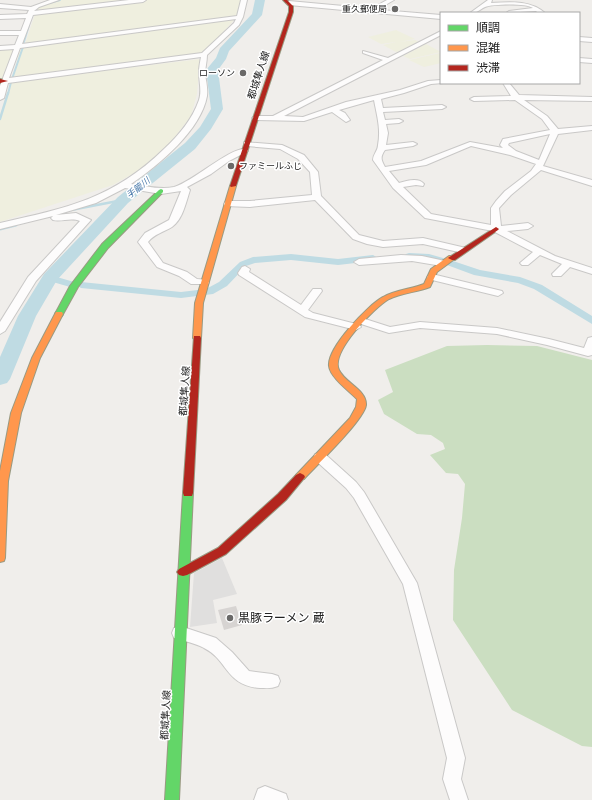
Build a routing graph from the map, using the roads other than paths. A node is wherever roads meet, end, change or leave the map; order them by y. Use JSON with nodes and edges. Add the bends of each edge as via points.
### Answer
{"nodes":[{"id":1,"x":56,"y":0,"type":"edge"},
{"id":2,"x":143,"y":0,"type":"edge"},
{"id":3,"x":244,"y":0,"type":"edge"},
{"id":4,"x":391,"y":0,"type":"edge"},
{"id":5,"x":535,"y":0,"type":"edge"},
{"id":6,"x":287,"y":2,"type":"edge"},
{"id":7,"x":489,"y":3,"type":"edge"},
{"id":8,"x":0,"y":6,"type":"edge"},
{"id":9,"x":11,"y":7,"type":"junction"},
{"id":10,"x":540,"y":11,"type":"edge"},
{"id":11,"x":376,"y":12,"type":"junction"},
{"id":12,"x":475,"y":12,"type":"edge"},
{"id":13,"x":524,"y":12,"type":"edge"},
{"id":14,"x":32,"y":13,"type":"junction"},
{"id":15,"x":3,"y":16,"type":"edge"},
{"id":16,"x":240,"y":17,"type":"junction"},
{"id":17,"x":440,"y":17,"type":"edge"},
{"id":18,"x":0,"y":23,"type":"edge"},
{"id":19,"x":0,"y":33,"type":"edge"},
{"id":20,"x":23,"y":33,"type":"junction"},
{"id":21,"x":440,"y":34,"type":"edge"},
{"id":22,"x":580,"y":39,"type":"edge"},
{"id":23,"x":592,"y":40,"type":"edge"},
{"id":24,"x":18,"y":47,"type":"junction"},
{"id":25,"x":0,"y":48,"type":"edge"},
{"id":26,"x":365,"y":52,"type":"dead end"},
{"id":27,"x":204,"y":55,"type":"junction"},
{"id":28,"x":389,"y":60,"type":"junction"},
{"id":29,"x":580,"y":60,"type":"edge"},
{"id":30,"x":592,"y":61,"type":"edge"},
{"id":31,"x":2,"y":81,"type":"edge"},
{"id":32,"x":440,"y":82,"type":"edge"},
{"id":33,"x":506,"y":84,"type":"edge"},
{"id":34,"x":335,"y":94,"type":"junction"},
{"id":35,"x":0,"y":98,"type":"edge"},
{"id":36,"x":377,"y":98,"type":"junction"},
{"id":37,"x":518,"y":98,"type":"junction"},
{"id":38,"x":474,"y":99,"type":"dead end"},
{"id":39,"x":592,"y":99,"type":"edge"},
{"id":40,"x":355,"y":103,"type":"junction"},
{"id":41,"x":553,"y":103,"type":"junction"},
{"id":42,"x":527,"y":106,"type":"junction"},
{"id":43,"x":442,"y":108,"type":"dead end"},
{"id":44,"x":334,"y":110,"type":"junction"},
{"id":45,"x":378,"y":110,"type":"junction"},
{"id":46,"x":551,"y":114,"type":"dead end"},
{"id":47,"x":539,"y":115,"type":"junction"},
{"id":48,"x":256,"y":118,"type":"junction"},
{"id":49,"x":274,"y":118,"type":"junction"},
{"id":50,"x":346,"y":120,"type":"dead end"},
{"id":51,"x":399,"y":121,"type":"dead end"},
{"id":52,"x":381,"y":122,"type":"junction"},
{"id":53,"x":592,"y":128,"type":"edge"},
{"id":54,"x":577,"y":130,"type":"junction"},
{"id":55,"x":555,"y":131,"type":"junction"},
{"id":56,"x":592,"y":135,"type":"edge"},
{"id":57,"x":413,"y":144,"type":"dead end"},
{"id":58,"x":245,"y":148,"type":"junction"},
{"id":59,"x":382,"y":148,"type":"junction"},
{"id":60,"x":513,"y":153,"type":"junction"},
{"id":61,"x":539,"y":165,"type":"junction"},
{"id":62,"x":383,"y":170,"type":"junction"},
{"id":63,"x":592,"y":183,"type":"edge"},
{"id":64,"x":420,"y":184,"type":"dead end"},
{"id":65,"x":123,"y":185,"type":"junction"},
{"id":66,"x":396,"y":186,"type":"junction"},
{"id":67,"x":182,"y":187,"type":"junction"},
{"id":68,"x":161,"y":191,"type":"junction"},
{"id":69,"x":317,"y":197,"type":"junction"},
{"id":70,"x":228,"y":204,"type":"junction"},
{"id":71,"x":0,"y":226,"type":"edge"},
{"id":72,"x":528,"y":226,"type":"dead end"},
{"id":73,"x":496,"y":229,"type":"junction"},
{"id":74,"x":0,"y":233,"type":"edge"},
{"id":75,"x":464,"y":250,"type":"junction"},
{"id":76,"x":538,"y":252,"type":"junction"},
{"id":77,"x":359,"y":262,"type":"dead end"},
{"id":78,"x":442,"y":263,"type":"junction"},
{"id":79,"x":525,"y":263,"type":"dead end"},
{"id":80,"x":568,"y":264,"type":"junction"},
{"id":81,"x":245,"y":269,"type":"dead end"},
{"id":82,"x":591,"y":273,"type":"edge"},
{"id":83,"x":557,"y":274,"type":"dead end"},
{"id":84,"x":432,"y":278,"type":"junction"},
{"id":85,"x":204,"y":283,"type":"junction"},
{"id":86,"x":318,"y":291,"type":"dead end"},
{"id":87,"x":498,"y":293,"type":"dead end"},
{"id":88,"x":302,"y":311,"type":"junction"},
{"id":89,"x":359,"y":324,"type":"junction"},
{"id":90,"x":0,"y":331,"type":"edge"},
{"id":91,"x":592,"y":340,"type":"edge"},
{"id":92,"x":320,"y":457,"type":"junction"},
{"id":93,"x":0,"y":558,"type":"edge"},
{"id":94,"x":183,"y":572,"type":"junction"},
{"id":95,"x":180,"y":633,"type":"junction"},
{"id":96,"x":272,"y":681,"type":"dead end"},
{"id":97,"x":172,"y":800,"type":"edge"},
{"id":98,"x":263,"y":800,"type":"edge"},
{"id":99,"x":279,"y":800,"type":"edge"},
{"id":100,"x":459,"y":800,"type":"edge"}],
"edges":[{"from":1,"to":14,"type":"street","via":[[36,6]]},
{"from":2,"to":14,"type":"street"},
{"from":3,"to":16,"type":"street"},
{"from":4,"to":11,"type":"street","via":[[380,6]]},
{"from":5,"to":7,"type":"street"},
{"from":6,"to":11,"type":"street"},
{"from":6,"to":48,"type":"main road","name":"都城隼人線","via":[[291,12]]},
{"from":7,"to":10,"type":"street","via":[[524,3]]},
{"from":7,"to":12,"type":"street"},
{"from":8,"to":9,"type":"street"},
{"from":9,"to":14,"type":"street"},
{"from":9,"to":15,"type":"street"},
{"from":10,"to":13,"type":"street"},
{"from":11,"to":17,"type":"street"},
{"from":14,"to":15,"type":"street"},
{"from":14,"to":20,"type":"street"},
{"from":15,"to":18,"type":"street"},
{"from":16,"to":24,"type":"street"},
{"from":16,"to":27,"type":"street","via":[[231,30]]},
{"from":19,"to":20,"type":"street"},
{"from":20,"to":24,"type":"street"},
{"from":21,"to":28,"type":"street"},
{"from":22,"to":23,"type":"street"},
{"from":24,"to":25,"type":"street"},
{"from":24,"to":31,"type":"street"},
{"from":26,"to":28,"type":"street"},
{"from":27,"to":31,"type":"street"},
{"from":27,"to":65,"type":"street","via":[[203,100],[189,127],[154,162]]},
{"from":28,"to":34,"type":"street"},
{"from":29,"to":30,"type":"street"},
{"from":31,"to":35,"type":"street"},
{"from":32,"to":36,"type":"street","via":[[430,82]]},
{"from":33,"to":37,"type":"street"},
{"from":34,"to":40,"type":"street"},
{"from":34,"to":49,"type":"street"},
{"from":36,"to":40,"type":"street"},
{"from":36,"to":45,"type":"street"},
{"from":37,"to":38,"type":"street"},
{"from":37,"to":41,"type":"street"},
{"from":37,"to":42,"type":"street"},
{"from":39,"to":41,"type":"street"},
{"from":40,"to":44,"type":"street"},
{"from":41,"to":42,"type":"street"},
{"from":42,"to":47,"type":"street"},
{"from":43,"to":45,"type":"street"},
{"from":44,"to":49,"type":"street","via":[[304,119]]},
{"from":44,"to":50,"type":"street"},
{"from":45,"to":52,"type":"street"},
{"from":46,"to":47,"type":"street"},
{"from":47,"to":55,"type":"street","via":[[551,123]]},
{"from":48,"to":49,"type":"street"},
{"from":48,"to":58,"type":"main road","name":"都城隼人線"},
{"from":51,"to":52,"type":"street"},
{"from":52,"to":59,"type":"street","via":[[384,133]]},
{"from":53,"to":54,"type":"street"},
{"from":54,"to":55,"type":"street"},
{"from":54,"to":56,"type":"street"},
{"from":55,"to":60,"type":"street","via":[[506,141],[504,145]]},
{"from":55,"to":61,"type":"street"},
{"from":57,"to":59,"type":"street"},
{"from":58,"to":67,"type":"street"},
{"from":58,"to":69,"type":"street","via":[[280,146],[301,157],[314,172]]},
{"from":58,"to":70,"type":"main road","name":"都城隼人線"},
{"from":59,"to":62,"type":"street","via":[[376,157]]},
{"from":60,"to":61,"type":"street"},
{"from":60,"to":62,"type":"street","via":[[470,144],[422,163]]},
{"from":61,"to":63,"type":"street"},
{"from":61,"to":73,"type":"street","via":[[535,172],[500,199],[495,208]]},
{"from":62,"to":66,"type":"street"},
{"from":64,"to":66,"type":"street","via":[[417,182]]},
{"from":65,"to":68,"type":"street"},
{"from":65,"to":71,"type":"street","via":[[90,202]]},
{"from":66,"to":73,"type":"street","via":[[428,216]]},
{"from":67,"to":68,"type":"street"},
{"from":67,"to":85,"type":"street","via":[[186,190],[176,217],[143,242],[160,265],[195,282]]},
{"from":68,"to":93,"type":"main road","via":[[105,246],[74,286],[36,358],[16,413],[2,481]]},
{"from":69,"to":70,"type":"street"},
{"from":69,"to":75,"type":"street","via":[[349,231],[361,239],[383,244],[423,241]]},
{"from":70,"to":85,"type":"main road","name":"都城隼人線"},
{"from":72,"to":73,"type":"street"},
{"from":73,"to":75,"type":"main road"},
{"from":73,"to":76,"type":"street"},
{"from":74,"to":90,"type":"street","via":[[65,217],[80,217],[86,220],[32,279]]},
{"from":75,"to":78,"type":"main road"},
{"from":76,"to":79,"type":"street"},
{"from":76,"to":80,"type":"street"},
{"from":77,"to":78,"type":"street","via":[[415,258]]},
{"from":78,"to":84,"type":"main road","via":[[434,271]]},
{"from":80,"to":82,"type":"street"},
{"from":80,"to":83,"type":"street"},
{"from":81,"to":88,"type":"street","via":[[243,273]]},
{"from":84,"to":87,"type":"street"},
{"from":84,"to":89,"type":"main road","via":[[424,286],[382,300]]},
{"from":85,"to":94,"type":"main road","name":"都城隼人線","via":[[200,298]]},
{"from":86,"to":88,"type":"street"},
{"from":88,"to":89,"type":"street","via":[[317,318]]},
{"from":89,"to":91,"type":"street","via":[[389,330],[407,326],[428,326],[497,331],[549,342],[588,354]]},
{"from":89,"to":92,"type":"main road","via":[[340,346],[333,363],[338,374],[361,398],[361,407]]},
{"from":92,"to":94,"type":"main road","via":[[282,497],[222,551]]},
{"from":92,"to":100,"type":"street","via":[[359,495],[410,583],[456,758],[452,779]]},
{"from":94,"to":95,"type":"main road","name":"都城隼人線"},
{"from":95,"to":96,"type":"street","via":[[210,643],[244,677]]},
{"from":95,"to":97,"type":"main road","name":"都城隼人線"},
{"from":98,"to":99,"type":"street","via":[[265,795]]}]}
